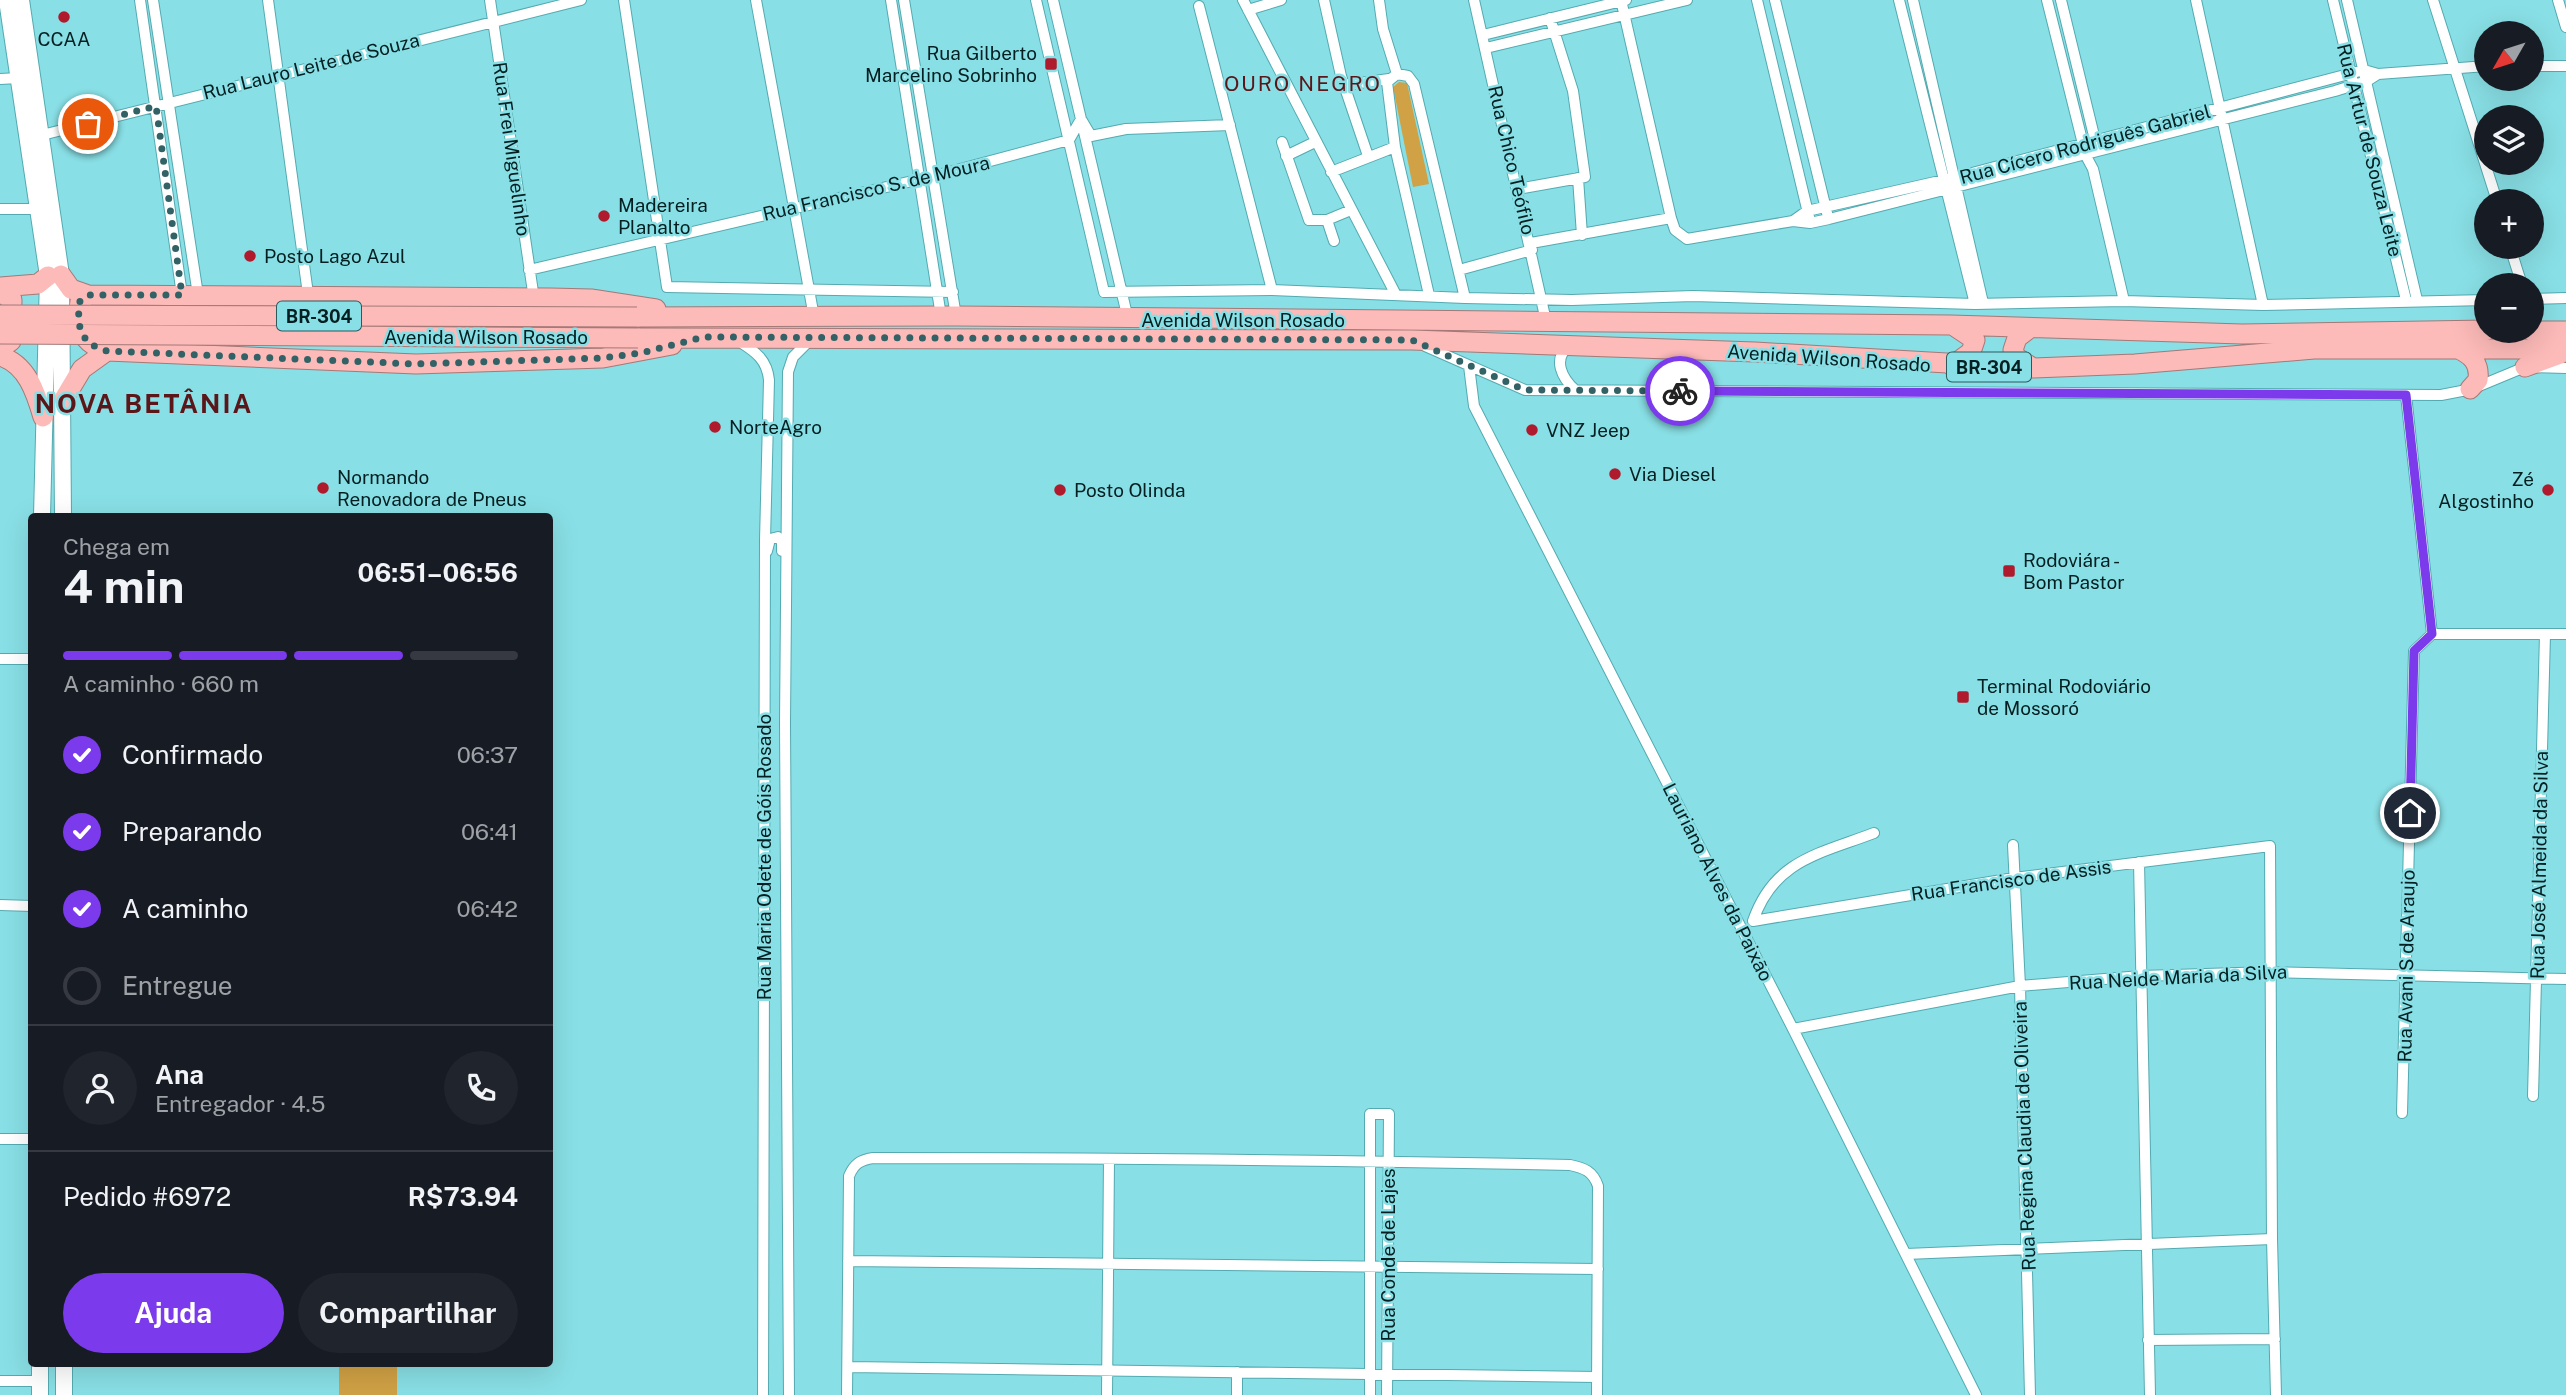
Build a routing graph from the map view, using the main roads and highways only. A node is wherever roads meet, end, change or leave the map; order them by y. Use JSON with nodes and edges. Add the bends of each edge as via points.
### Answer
{"nodes":[{"id":1,"x":7,"y":0,"type":"edge"},
{"id":2,"x":21,"y":0,"type":"edge"},
{"id":3,"x":54,"y":275,"type":"junction"},
{"id":4,"x":0,"y":287,"type":"edge"},
{"id":5,"x":0,"y":292,"type":"edge"},
{"id":6,"x":89,"y":295,"type":"junction"},
{"id":7,"x":0,"y":315,"type":"edge"},
{"id":8,"x":1951,"y":325,"type":"junction"},
{"id":9,"x":703,"y":327,"type":"junction"},
{"id":10,"x":813,"y":327,"type":"junction"},
{"id":11,"x":2030,"y":328,"type":"junction"},
{"id":12,"x":2474,"y":330,"type":"edge"},
{"id":13,"x":2544,"y":331,"type":"edge"},
{"id":14,"x":2566,"y":331,"type":"edge"},
{"id":15,"x":0,"y":334,"type":"edge"},
{"id":16,"x":2456,"y":348,"type":"junction"},
{"id":17,"x":0,"y":349,"type":"edge"},
{"id":18,"x":107,"y":351,"type":"junction"},
{"id":19,"x":2566,"y":351,"type":"edge"},
{"id":20,"x":0,"y":356,"type":"edge"},
{"id":21,"x":1952,"y":366,"type":"junction"},
{"id":22,"x":2525,"y":367,"type":"road end"},
{"id":23,"x":2034,"y":368,"type":"junction"},
{"id":24,"x":2470,"y":389,"type":"road end"},
{"id":25,"x":64,"y":399,"type":"junction"},
{"id":26,"x":43,"y":417,"type":"junction"},
{"id":27,"x":42,"y":513,"type":"edge"},
{"id":28,"x":63,"y":513,"type":"edge"},
{"id":29,"x":40,"y":1367,"type":"edge"},
{"id":30,"x":64,"y":1367,"type":"edge"},
{"id":31,"x":40,"y":1388,"type":"edge"},
{"id":32,"x":64,"y":1395,"type":"edge"}],
"edges":[{"from":1,"to":3,"type":"main road"},
{"from":2,"to":3,"type":"main road","via":[[42,135]]},
{"from":3,"to":4,"type":"highway","via":[[38,284]]},
{"from":3,"to":6,"type":"highway","via":[[71,289]]},
{"from":3,"to":25,"type":"main road"},
{"from":3,"to":26,"type":"main road"},
{"from":5,"to":17,"type":"highway","via":[[12,300],[14,330],[11,341]]},
{"from":6,"to":9,"type":"highway","via":[[591,299]]},
{"from":6,"to":18,"type":"highway","via":[[80,301],[80,332],[89,344]]},
{"from":7,"to":9,"type":"highway","name":"Avenida Wilson Rosado","number":"BR-304","bridge":true,"via":[[637,317]]},
{"from":8,"to":10,"type":"highway","name":"Avenida Wilson Rosado","number":"BR-304","via":[[949,316]]},
{"from":8,"to":11,"type":"highway","name":"Avenida Wilson Rosado","number":"BR-304"},
{"from":8,"to":21,"type":"highway","via":[[1975,340],[1971,352]]},
{"from":9,"to":10,"type":"highway","name":"Avenida Wilson Rosado","number":"BR-304"},
{"from":9,"to":10,"type":"highway","name":"Avenida Wilson Rosado","number":"BR-304","via":[[732,337]]},
{"from":9,"to":15,"type":"highway","name":"Avenida Wilson Rosado","number":"BR-304","bridge":true,"via":[[638,338]]},
{"from":9,"to":18,"type":"highway","via":[[641,353],[603,358],[416,364]]},
{"from":10,"to":21,"type":"highway","name":"Avenida Wilson Rosado","number":"BR-304","via":[[1571,344]]},
{"from":11,"to":12,"type":"highway","name":"Avenida Wilson Rosado","number":"BR-304","via":[[2242,334]]},
{"from":11,"to":23,"type":"highway","via":[[2017,338],[2013,350],[2021,363]]},
{"from":13,"to":14,"type":"highway"},
{"from":16,"to":19,"type":"highway","name":"Avenida Wilson Rosado","number":"BR-304"},
{"from":16,"to":23,"type":"highway","name":"Avenida Wilson Rosado","number":"BR-304","via":[[2314,349]]},
{"from":16,"to":24,"type":"highway","via":[[2469,354],[2477,366],[2478,380]]},
{"from":18,"to":25,"type":"highway","via":[[82,369]]},
{"from":19,"to":22,"type":"highway"},
{"from":20,"to":26,"type":"highway","via":[[21,369],[36,390]]},
{"from":21,"to":23,"type":"highway","name":"Avenida Wilson Rosado","number":"BR-304"},
{"from":25,"to":28,"type":"main road"},
{"from":26,"to":27,"type":"main road"},
{"from":29,"to":31,"type":"main road"},
{"from":30,"to":32,"type":"main road"}]}
